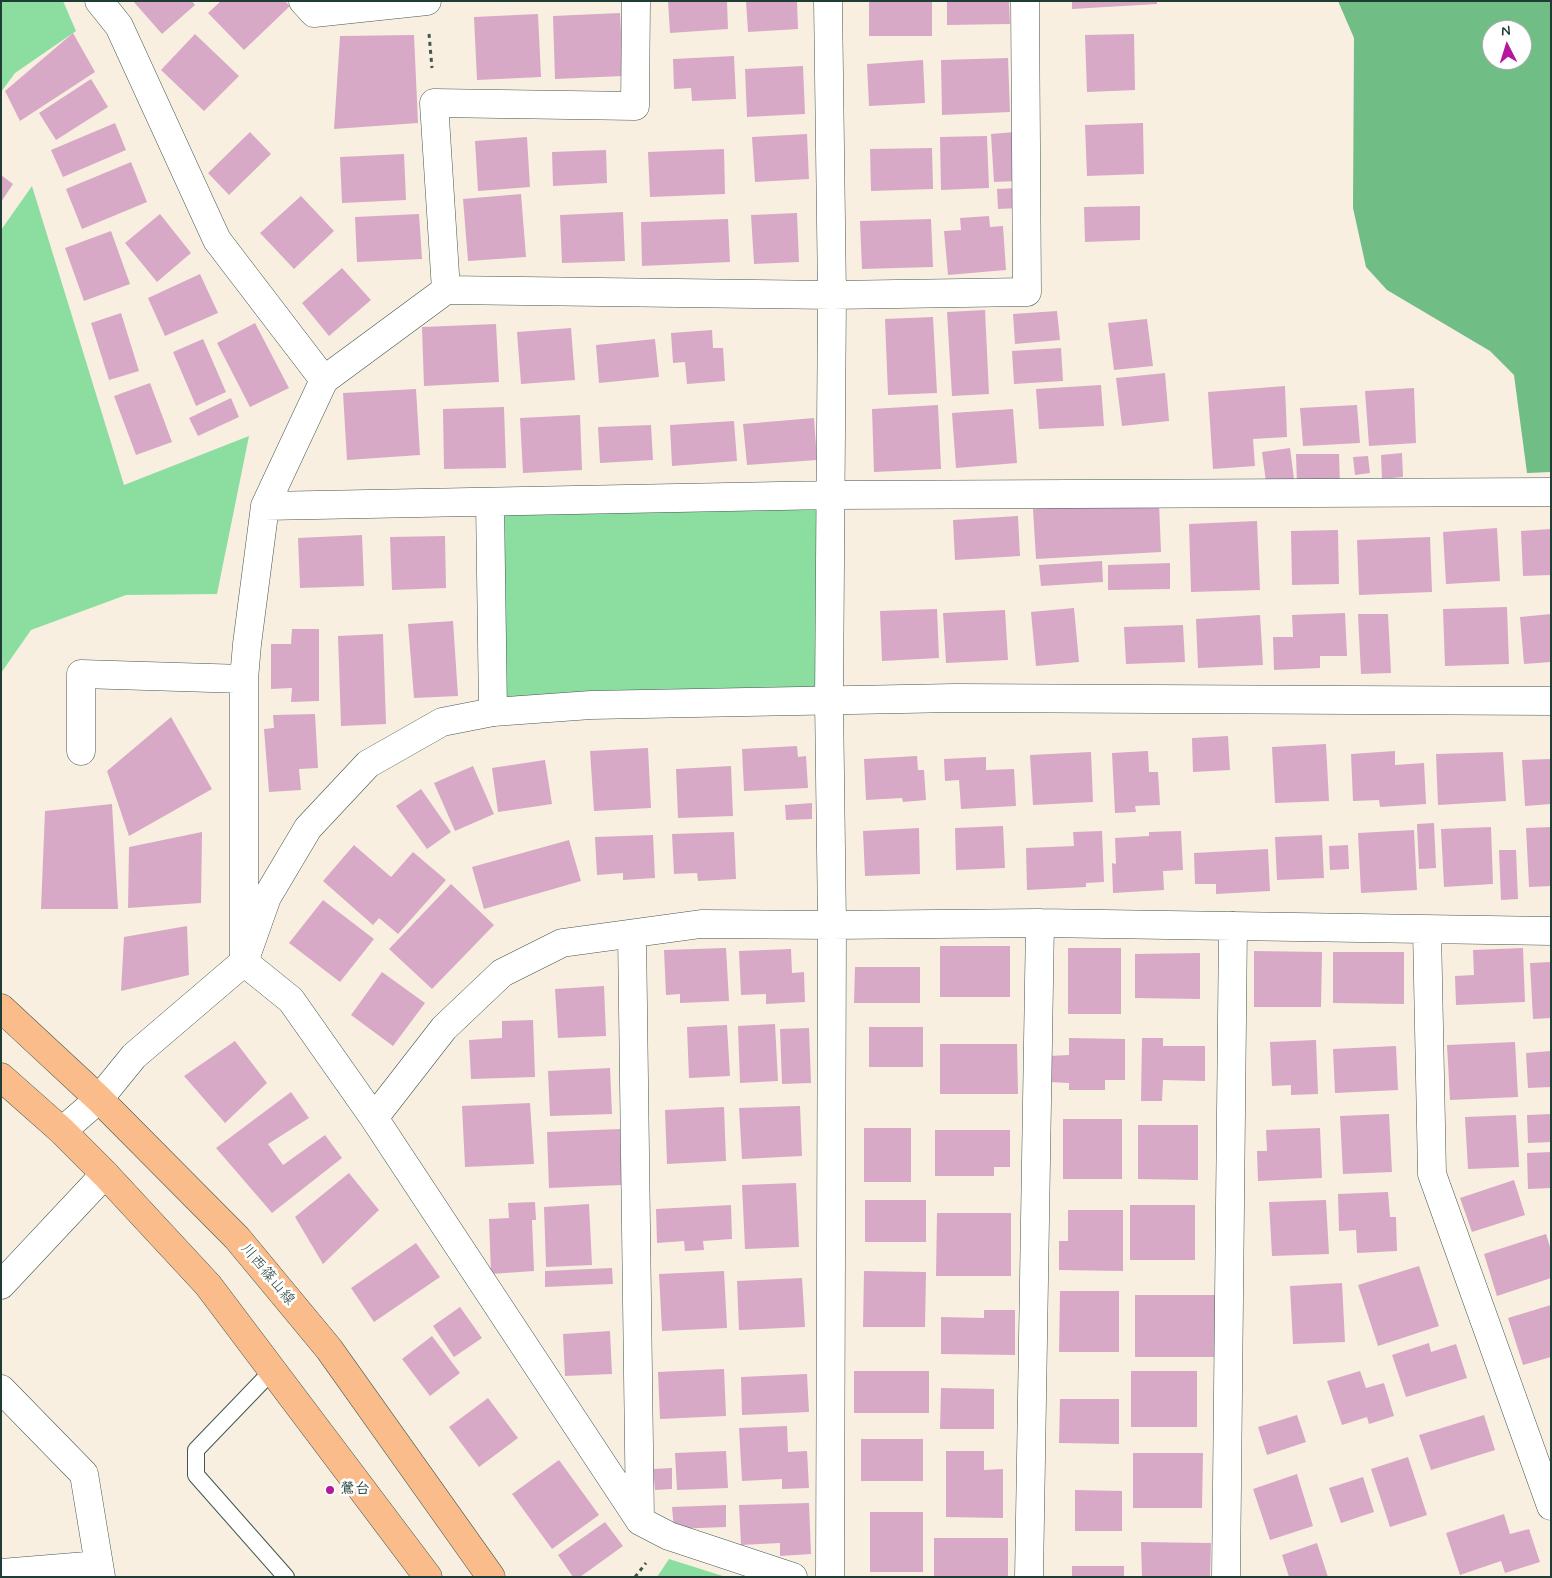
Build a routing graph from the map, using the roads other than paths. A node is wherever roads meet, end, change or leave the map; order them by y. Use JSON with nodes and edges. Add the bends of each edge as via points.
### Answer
{"nodes":[{"id":1,"x":100,"y":1,"type":"edge"},
{"id":2,"x":303,"y":1,"type":"edge"},
{"id":3,"x":427,"y":1,"type":"edge"},
{"id":4,"x":636,"y":1,"type":"edge"},
{"id":5,"x":828,"y":1,"type":"edge"},
{"id":6,"x":1025,"y":1,"type":"edge"},
{"id":7,"x":446,"y":290,"type":"junction"},
{"id":8,"x":832,"y":295,"type":"junction"},
{"id":9,"x":324,"y":380,"type":"junction"},
{"id":10,"x":1551,"y":492,"type":"edge"},
{"id":11,"x":831,"y":495,"type":"junction"},
{"id":12,"x":490,"y":502,"type":"junction"},
{"id":13,"x":265,"y":506,"type":"junction"},
{"id":14,"x":244,"y":679,"type":"junction"},
{"id":15,"x":829,"y":700,"type":"junction"},
{"id":16,"x":1551,"y":701,"type":"edge"},
{"id":17,"x":493,"y":712,"type":"junction"},
{"id":18,"x":80,"y":751,"type":"dead end"},
{"id":19,"x":1040,"y":923,"type":"junction"},
{"id":20,"x":832,"y":925,"type":"junction"},
{"id":21,"x":1233,"y":926,"type":"junction"},
{"id":22,"x":1427,"y":930,"type":"junction"},
{"id":23,"x":1551,"y":931,"type":"edge"},
{"id":24,"x":632,"y":934,"type":"junction"},
{"id":25,"x":244,"y":962,"type":"junction"},
{"id":26,"x":1,"y":1008,"type":"edge"},
{"id":27,"x":1,"y":1077,"type":"edge"},
{"id":28,"x":99,"y":1100,"type":"junction"},
{"id":29,"x":374,"y":1118,"type":"junction"},
{"id":30,"x":62,"y":1132,"type":"junction"},
{"id":31,"x":105,"y":1174,"type":"junction"},
{"id":32,"x":1,"y":1285,"type":"edge"},
{"id":33,"x":274,"y":1370,"type":"junction"},
{"id":34,"x":1,"y":1390,"type":"edge"},
{"id":35,"x":1551,"y":1506,"type":"edge"},
{"id":36,"x":640,"y":1521,"type":"junction"},
{"id":37,"x":100,"y":1571,"type":"edge"},
{"id":38,"x":1,"y":1573,"type":"edge"},
{"id":39,"x":286,"y":1577,"type":"edge"},
{"id":40,"x":428,"y":1577,"type":"edge"},
{"id":41,"x":491,"y":1577,"type":"edge"},
{"id":42,"x":792,"y":1577,"type":"edge"},
{"id":43,"x":830,"y":1577,"type":"edge"},
{"id":44,"x":1029,"y":1577,"type":"edge"},
{"id":45,"x":1226,"y":1577,"type":"edge"}],
"edges":[{"from":1,"to":9,"type":"street","via":[[119,26],[217,240]]},
{"from":2,"to":3,"type":"street","via":[[314,13]]},
{"from":4,"to":7,"type":"street","via":[[635,106],[434,103]]},
{"from":5,"to":8,"type":"street"},
{"from":6,"to":8,"type":"street","via":[[1027,292]]},
{"from":7,"to":8,"type":"street"},
{"from":7,"to":9,"type":"street"},
{"from":8,"to":11,"type":"street"},
{"from":9,"to":13,"type":"street"},
{"from":10,"to":11,"type":"street"},
{"from":11,"to":12,"type":"street"},
{"from":11,"to":15,"type":"street"},
{"from":12,"to":13,"type":"street"},
{"from":12,"to":17,"type":"street"},
{"from":13,"to":14,"type":"street"},
{"from":14,"to":18,"type":"street","via":[[81,674]]},
{"from":14,"to":25,"type":"street"},
{"from":15,"to":16,"type":"street"},
{"from":15,"to":17,"type":"street","via":[[591,704]]},
{"from":15,"to":20,"type":"street"},
{"from":17,"to":25,"type":"street","via":[[442,722],[368,764],[308,828],[267,897]]},
{"from":19,"to":20,"type":"street"},
{"from":19,"to":21,"type":"street"},
{"from":19,"to":44,"type":"street"},
{"from":20,"to":24,"type":"street","via":[[701,924]]},
{"from":20,"to":43,"type":"street"},
{"from":21,"to":22,"type":"street"},
{"from":21,"to":45,"type":"street"},
{"from":22,"to":23,"type":"street"},
{"from":22,"to":35,"type":"street","via":[[1432,1174]]},
{"from":24,"to":29,"type":"street","via":[[562,943],[502,973],[444,1028]]},
{"from":24,"to":36,"type":"street"},
{"from":25,"to":28,"type":"street","via":[[134,1056]]},
{"from":25,"to":29,"type":"street","via":[[291,1000]]},
{"from":26,"to":28,"type":"main road","name":"川西篠山線"},
{"from":27,"to":30,"type":"main road"},
{"from":28,"to":30,"type":"street"},
{"from":28,"to":41,"type":"main road","name":"川西篠山線","via":[[236,1238],[330,1349]]},
{"from":29,"to":36,"type":"street"},
{"from":30,"to":31,"type":"main road"},
{"from":31,"to":32,"type":"street"},
{"from":31,"to":33,"type":"main road","via":[[208,1285]]},
{"from":33,"to":39,"type":"lane","via":[[196,1450],[196,1475]]},
{"from":33,"to":40,"type":"main road"},
{"from":34,"to":37,"type":"street","via":[[84,1474]]},
{"from":36,"to":42,"type":"street","via":[[669,1536]]},
{"from":37,"to":38,"type":"street"}]}
